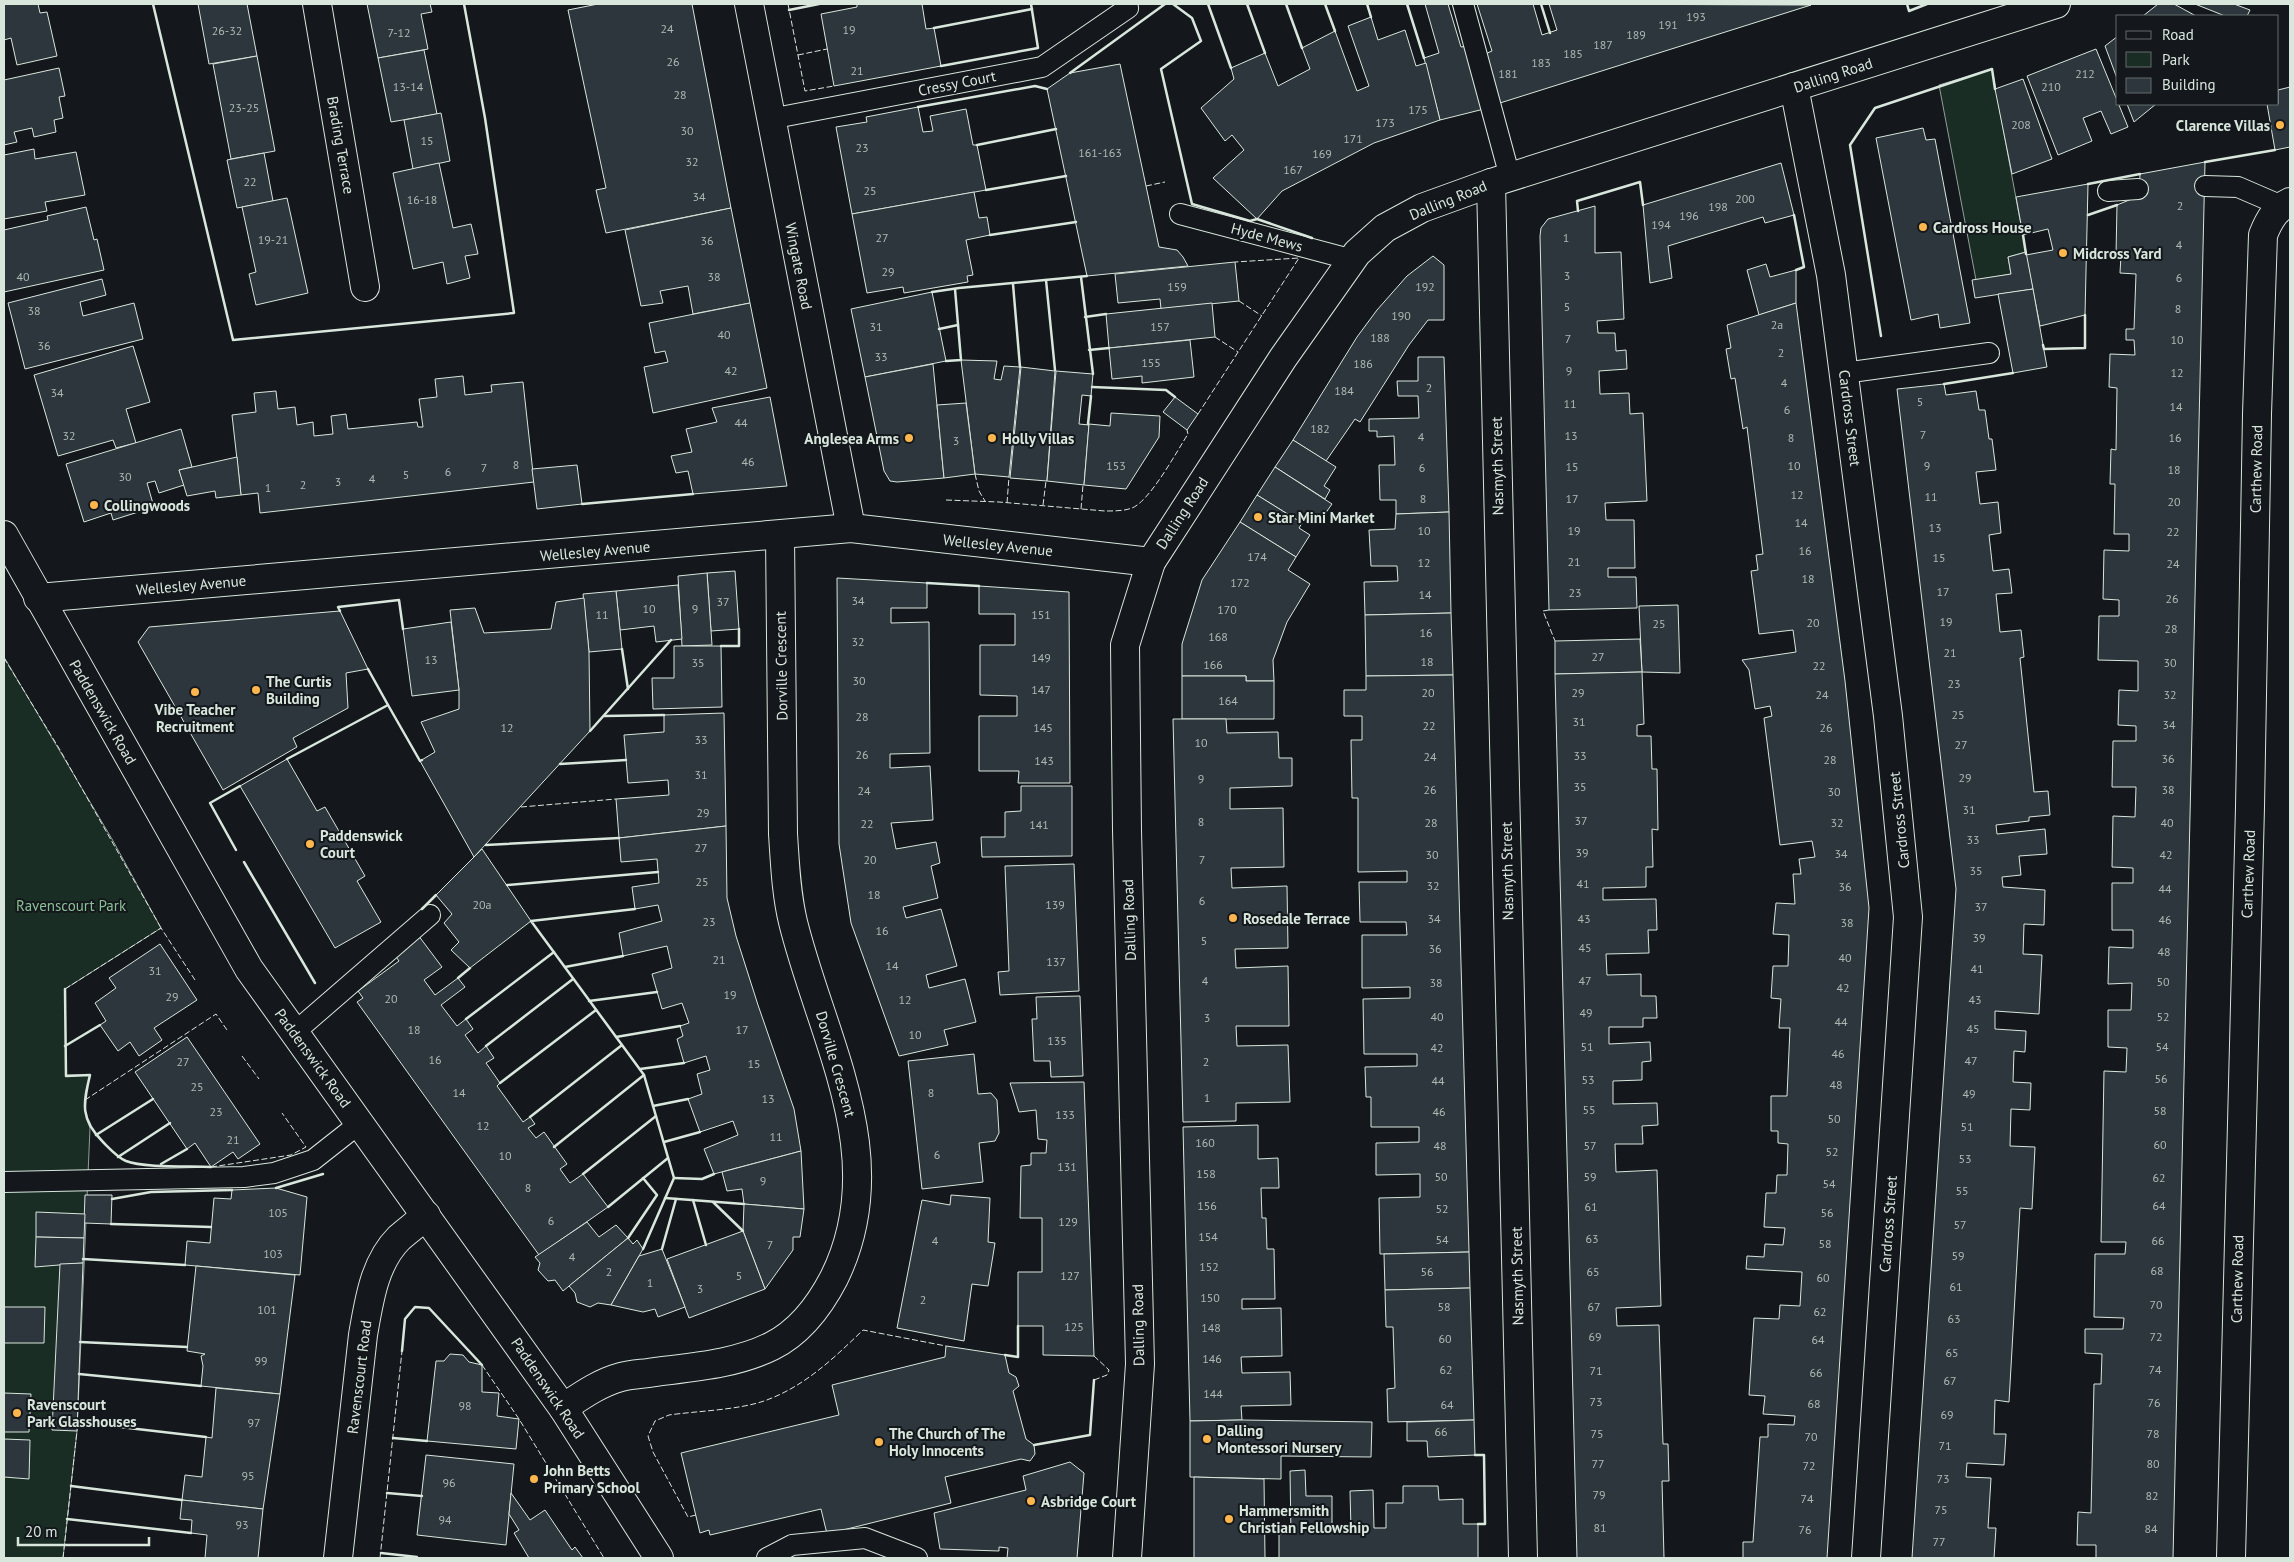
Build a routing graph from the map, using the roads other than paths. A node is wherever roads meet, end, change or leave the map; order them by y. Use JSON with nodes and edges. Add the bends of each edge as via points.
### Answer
{"nodes":[{"id":1,"x":317,"y":4,"type":"edge"},
{"id":2,"x":749,"y":4,"type":"edge"},
{"id":3,"x":1463,"y":4,"type":"edge"},
{"id":4,"x":2056,"y":4,"type":"edge"},
{"id":5,"x":1130,"y":5,"type":"edge"},
{"id":6,"x":1794,"y":87,"type":"junction"},
{"id":7,"x":770,"y":118,"type":"junction"},
{"id":8,"x":1500,"y":180,"type":"junction"},
{"id":9,"x":2205,"y":186,"type":"dead end"},
{"id":10,"x":2138,"y":190,"type":"dead end"},
{"id":11,"x":2108,"y":191,"type":"dead end"},
{"id":12,"x":2286,"y":204,"type":"edge"},
{"id":13,"x":1180,"y":214,"type":"dead end"},
{"id":14,"x":1353,"y":260,"type":"junction"},
{"id":15,"x":365,"y":287,"type":"dead end"},
{"id":16,"x":1989,"y":353,"type":"dead end"},
{"id":17,"x":1844,"y":373,"type":"junction"},
{"id":18,"x":851,"y":528,"type":"junction"},
{"id":19,"x":4,"y":535,"type":"edge"},
{"id":20,"x":780,"y":536,"type":"junction"},
{"id":21,"x":1151,"y":562,"type":"junction"},
{"id":22,"x":38,"y":598,"type":"junction"},
{"id":23,"x":430,"y":915,"type":"dead end"},
{"id":24,"x":295,"y":1032,"type":"junction"},
{"id":25,"x":360,"y":1123,"type":"junction"},
{"id":26,"x":4,"y":1182,"type":"edge"},
{"id":27,"x":426,"y":1215,"type":"junction"},
{"id":28,"x":563,"y":1408,"type":"junction"},
{"id":29,"x":338,"y":1558,"type":"edge"},
{"id":30,"x":659,"y":1558,"type":"edge"},
{"id":31,"x":767,"y":1558,"type":"edge"},
{"id":32,"x":917,"y":1558,"type":"edge"},
{"id":33,"x":1127,"y":1558,"type":"edge"},
{"id":34,"x":1524,"y":1558,"type":"edge"},
{"id":35,"x":1866,"y":1558,"type":"edge"},
{"id":36,"x":2231,"y":1558,"type":"edge"}],
"edges":[{"from":1,"to":15,"type":"street","name":"Brading Terrace"},
{"from":2,"to":7,"type":"street","name":"Wingate Road"},
{"from":3,"to":8,"type":"lane"},
{"from":4,"to":6,"type":"street","name":"Dalling Road"},
{"from":5,"to":7,"type":"lane","name":"Cressy Court","via":[[1042,67]]},
{"from":6,"to":8,"type":"street","name":"Dalling Road"},
{"from":6,"to":17,"type":"street","name":"Cardross Street","via":[[1831,275]]},
{"from":7,"to":18,"type":"street","name":"Wingate Road"},
{"from":8,"to":14,"type":"street","name":"Dalling Road","via":[[1422,208],[1385,228]]},
{"from":8,"to":34,"type":"street","name":"Nasmyth Street"},
{"from":9,"to":12,"type":"lane","via":[[2238,187]]},
{"from":10,"to":11,"type":"lane"},
{"from":12,"to":36,"type":"street","name":"Carthew Road","via":[[2269,219],[2263,235]]},
{"from":13,"to":14,"type":"lane","name":"Hyde Mews"},
{"from":14,"to":21,"type":"street","name":"Dalling Road","via":[[1283,358]]},
{"from":16,"to":17,"type":"lane"},
{"from":17,"to":35,"type":"street","name":"Cardross Street","via":[[1889,725],[1908,917]]},
{"from":18,"to":20,"type":"street","name":"Wellesley Avenue"},
{"from":18,"to":21,"type":"street","name":"Wellesley Avenue"},
{"from":19,"to":22,"type":"street","name":"Paddenswick Road"},
{"from":20,"to":22,"type":"street","name":"Wellesley Avenue"},
{"from":20,"to":28,"type":"street","name":"Dorville Crescent","via":[[786,878],[793,922],[844,1084],[854,1132],[857,1171],[849,1239],[843,1261],[825,1296],[806,1320],[773,1346],[729,1362],[621,1377],[589,1390]]},
{"from":21,"to":33,"type":"street","name":"Dalling Road","via":[[1125,645],[1140,1364]]},
{"from":22,"to":24,"type":"street","name":"Paddenswick Road","via":[[249,969]]},
{"from":23,"to":24,"type":"lane"},
{"from":24,"to":25,"type":"street","name":"Paddenswick Road"},
{"from":25,"to":26,"type":"lane","via":[[313,1160],[274,1173],[244,1177]]},
{"from":25,"to":27,"type":"street","name":"Paddenswick Road"},
{"from":27,"to":28,"type":"street","name":"Paddenswick Road"},
{"from":27,"to":29,"type":"street","name":"Ravenscourt Road","via":[[388,1252],[370,1299],[363,1335]]},
{"from":28,"to":30,"type":"street","name":"Paddenswick Road"},
{"from":31,"to":32,"type":"lane","via":[[792,1545],[865,1538]]}]}
